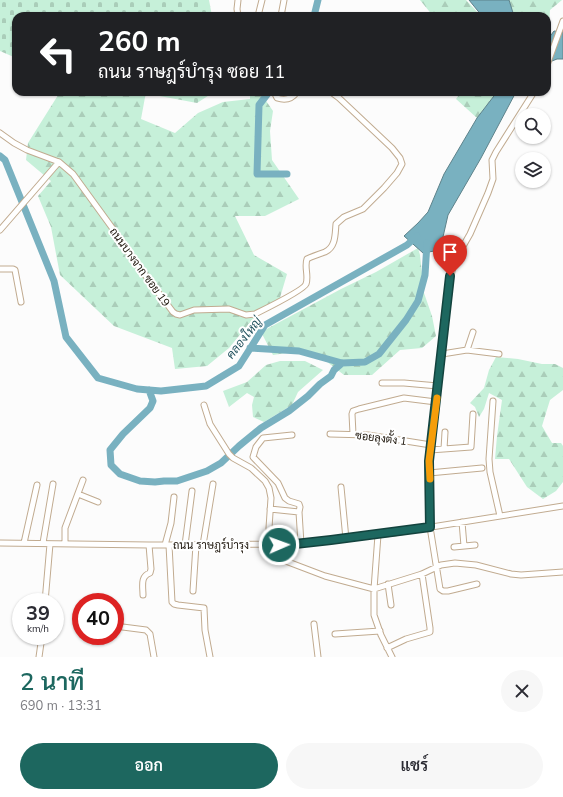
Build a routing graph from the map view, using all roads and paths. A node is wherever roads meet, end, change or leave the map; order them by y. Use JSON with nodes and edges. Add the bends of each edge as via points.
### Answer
{"nodes":[{"id":1,"x":238,"y":0,"type":"edge"},
{"id":2,"x":262,"y":0,"type":"edge"},
{"id":3,"x":284,"y":0,"type":"edge"},
{"id":4,"x":237,"y":12,"type":"edge"},
{"id":5,"x":259,"y":12,"type":"edge"},
{"id":6,"x":282,"y":12,"type":"edge"},
{"id":7,"x":563,"y":21,"type":"edge"},
{"id":8,"x":551,"y":54,"type":"edge"},
{"id":9,"x":276,"y":96,"type":"edge"},
{"id":10,"x":293,"y":96,"type":"edge"},
{"id":11,"x":336,"y":96,"type":"edge"},
{"id":12,"x":531,"y":96,"type":"edge"},
{"id":13,"x":0,"y":133,"type":"edge"},
{"id":14,"x":59,"y":162,"type":"junction"},
{"id":15,"x":0,"y":230,"type":"edge"},
{"id":16,"x":0,"y":269,"type":"edge"},
{"id":17,"x":20,"y":302,"type":"dead end"},
{"id":18,"x":473,"y":332,"type":"dead end"},
{"id":19,"x":467,"y":350,"type":"junction"},
{"id":20,"x":442,"y":354,"type":"junction"},
{"id":21,"x":500,"y":354,"type":"dead end"},
{"id":22,"x":382,"y":383,"type":"dead end"},
{"id":23,"x":438,"y":386,"type":"junction"},
{"id":24,"x":493,"y":401,"type":"dead end"},
{"id":25,"x":436,"y":402,"type":"junction"},
{"id":26,"x":204,"y":405,"type":"dead end"},
{"id":27,"x":473,"y":414,"type":"dead end"},
{"id":28,"x":445,"y":432,"type":"dead end"},
{"id":29,"x":330,"y":434,"type":"dead end"},
{"id":30,"x":353,"y":434,"type":"junction"},
{"id":31,"x":292,"y":435,"type":"dead end"},
{"id":32,"x":430,"y":447,"type":"junction"},
{"id":33,"x":444,"y":449,"type":"junction"},
{"id":34,"x":482,"y":468,"type":"dead end"},
{"id":35,"x":430,"y":473,"type":"junction"},
{"id":36,"x":83,"y":480,"type":"dead end"},
{"id":37,"x":53,"y":484,"type":"dead end"},
{"id":38,"x":213,"y":484,"type":"dead end"},
{"id":39,"x":37,"y":486,"type":"dead end"},
{"id":40,"x":341,"y":487,"type":"dead end"},
{"id":41,"x":192,"y":491,"type":"dead end"},
{"id":42,"x":78,"y":494,"type":"junction"},
{"id":43,"x":174,"y":497,"type":"dead end"},
{"id":44,"x":98,"y":502,"type":"dead end"},
{"id":45,"x":563,"y":506,"type":"edge"},
{"id":46,"x":270,"y":509,"type":"junction"},
{"id":47,"x":299,"y":512,"type":"junction"},
{"id":48,"x":500,"y":516,"type":"junction"},
{"id":49,"x":462,"y":522,"type":"junction"},
{"id":50,"x":430,"y":527,"type":"junction"},
{"id":51,"x":378,"y":534,"type":"junction"},
{"id":52,"x":346,"y":538,"type":"junction"},
{"id":53,"x":0,"y":543,"type":"edge"},
{"id":54,"x":24,"y":543,"type":"junction"},
{"id":55,"x":43,"y":543,"type":"junction"},
{"id":56,"x":50,"y":544,"type":"junction"},
{"id":57,"x":65,"y":544,"type":"junction"},
{"id":58,"x":301,"y":544,"type":"junction"},
{"id":59,"x":149,"y":545,"type":"junction"},
{"id":60,"x":167,"y":545,"type":"junction"},
{"id":61,"x":185,"y":545,"type":"junction"},
{"id":62,"x":196,"y":545,"type":"junction"},
{"id":63,"x":203,"y":545,"type":"junction"},
{"id":64,"x":271,"y":545,"type":"junction"},
{"id":65,"x":475,"y":545,"type":"dead end"},
{"id":66,"x":454,"y":546,"type":"dead end"},
{"id":67,"x":464,"y":546,"type":"junction"},
{"id":68,"x":437,"y":567,"type":"junction"},
{"id":69,"x":563,"y":572,"type":"edge"},
{"id":70,"x":422,"y":574,"type":"junction"},
{"id":71,"x":388,"y":584,"type":"junction"},
{"id":72,"x":477,"y":584,"type":"dead end"},
{"id":73,"x":374,"y":589,"type":"junction"},
{"id":74,"x":193,"y":591,"type":"dead end"},
{"id":75,"x":46,"y":593,"type":"edge"},
{"id":76,"x":143,"y":595,"type":"dead end"},
{"id":77,"x":391,"y":605,"type":"dead end"},
{"id":78,"x":314,"y":624,"type":"dead end"},
{"id":79,"x":124,"y":627,"type":"edge"},
{"id":80,"x":380,"y":631,"type":"junction"},
{"id":81,"x":335,"y":634,"type":"dead end"},
{"id":82,"x":41,"y":645,"type":"edge"},
{"id":83,"x":388,"y":648,"type":"junction"},
{"id":84,"x":40,"y":657,"type":"edge"},
{"id":85,"x":154,"y":657,"type":"edge"},
{"id":86,"x":209,"y":657,"type":"edge"},
{"id":87,"x":318,"y":657,"type":"edge"},
{"id":88,"x":392,"y":657,"type":"edge"}],
"edges":[{"from":1,"to":4,"type":"street"},
{"from":2,"to":5,"type":"street"},
{"from":3,"to":6,"type":"street"},
{"from":7,"to":8,"type":"street"},
{"from":9,"to":10,"type":"street","via":[[288,99]]},
{"from":11,"to":14,"type":"street","name":"ถนนบางจาก ซอย 19","via":[[392,148],[402,164],[384,188],[363,209],[344,217],[336,224],[334,244],[328,250],[307,259],[305,286],[255,314],[246,315],[231,309],[194,310],[180,315],[173,312],[73,174]]},
{"from":12,"to":20,"type":"street","via":[[492,160],[493,179],[470,234],[454,262],[450,276]]},
{"from":13,"to":14,"type":"street","via":[[27,150]]},
{"from":14,"to":15,"type":"street"},
{"from":16,"to":17,"type":"street","via":[[16,270]]},
{"from":18,"to":19,"type":"street"},
{"from":19,"to":20,"type":"street"},
{"from":19,"to":21,"type":"street"},
{"from":20,"to":23,"type":"street"},
{"from":22,"to":23,"type":"street"},
{"from":23,"to":25,"type":"street"},
{"from":24,"to":48,"type":"street","via":[[489,459]]},
{"from":25,"to":30,"type":"street","via":[[404,398],[359,409],[352,414]]},
{"from":25,"to":32,"type":"street"},
{"from":26,"to":46,"type":"street","via":[[210,424],[229,454],[251,468],[267,484],[270,492]]},
{"from":27,"to":33,"type":"street","name":"ซอยลุงตั้ง 1","via":[[470,447]]},
{"from":28,"to":33,"type":"street"},
{"from":29,"to":30,"type":"street","name":"ซอยลุงตั้ง 1"},
{"from":30,"to":32,"type":"street","name":"ซอยลุงตั้ง 1"},
{"from":31,"to":47,"type":"street","via":[[263,438],[256,447],[253,457],[278,482],[285,498],[299,504]]},
{"from":32,"to":33,"type":"street","name":"ซอยลุงตั้ง 1"},
{"from":32,"to":35,"type":"street"},
{"from":34,"to":35,"type":"street"},
{"from":35,"to":50,"type":"street"},
{"from":36,"to":42,"type":"street"},
{"from":37,"to":55,"type":"street"},
{"from":38,"to":63,"type":"street"},
{"from":39,"to":54,"type":"street"},
{"from":40,"to":52,"type":"street"},
{"from":41,"to":61,"type":"street"},
{"from":42,"to":44,"type":"street"},
{"from":42,"to":57,"type":"street","via":[[65,528]]},
{"from":43,"to":60,"type":"street"},
{"from":45,"to":48,"type":"street","name":"ถนน ราษฎร์บำรุง"},
{"from":46,"to":47,"type":"street"},
{"from":46,"to":64,"type":"street"},
{"from":47,"to":58,"type":"street"},
{"from":48,"to":49,"type":"street","name":"ถนน ราษฎร์บำรุง"},
{"from":49,"to":50,"type":"street","name":"ถนน ราษฎร์บำรุง"},
{"from":49,"to":67,"type":"street"},
{"from":50,"to":51,"type":"street","name":"ถนน ราษฎร์บำรุง"},
{"from":50,"to":68,"type":"street"},
{"from":51,"to":52,"type":"street","name":"ถนน ราษฎร์บำรุง"},
{"from":51,"to":73,"type":"street"},
{"from":52,"to":58,"type":"street","name":"ถนน ราษฎร์บำรุง"},
{"from":53,"to":54,"type":"street","name":"ถนน ราษฎร์บำรุง"},
{"from":54,"to":55,"type":"street","name":"ถนน ราษฎร์บำรุง"},
{"from":55,"to":56,"type":"street","name":"ถนน ราษฎร์บำรุง"},
{"from":56,"to":57,"type":"street","name":"ถนน ราษฎร์บำรุง"},
{"from":56,"to":75,"type":"street"},
{"from":57,"to":59,"type":"street","name":"ถนน ราษฎร์บำรุง"},
{"from":58,"to":64,"type":"street","name":"ถนน ราษฎร์บำรุง"},
{"from":59,"to":60,"type":"street","name":"ถนน ราษฎร์บำรุง"},
{"from":59,"to":76,"type":"street","via":[[151,569],[143,579]]},
{"from":60,"to":61,"type":"street","name":"ถนน ราษฎร์บำรุง"},
{"from":60,"to":86,"type":"street","via":[[172,602],[204,608]]},
{"from":61,"to":62,"type":"street","name":"ถนน ราษฎร์บำรุง"},
{"from":62,"to":63,"type":"street","name":"ถนน ราษฎร์บำรุง"},
{"from":62,"to":74,"type":"street"},
{"from":63,"to":64,"type":"street","name":"ถนน ราษฎร์บำรุง"},
{"from":64,"to":73,"type":"street","via":[[271,554],[275,558],[325,576]]},
{"from":65,"to":67,"type":"street"},
{"from":66,"to":67,"type":"street"},
{"from":68,"to":69,"type":"street","via":[[455,563],[521,575]]},
{"from":68,"to":70,"type":"street"},
{"from":68,"to":72,"type":"street","via":[[440,589],[443,591]]},
{"from":70,"to":71,"type":"street"},
{"from":70,"to":83,"type":"street","via":[[430,632],[406,639]]},
{"from":71,"to":73,"type":"street"},
{"from":71,"to":77,"type":"street"},
{"from":73,"to":80,"type":"street","via":[[374,615]]},
{"from":78,"to":87,"type":"street"},
{"from":79,"to":85,"type":"street","via":[[146,630],[150,634]]},
{"from":80,"to":81,"type":"street"},
{"from":80,"to":83,"type":"street"},
{"from":82,"to":84,"type":"street"},
{"from":83,"to":88,"type":"street"}]}
